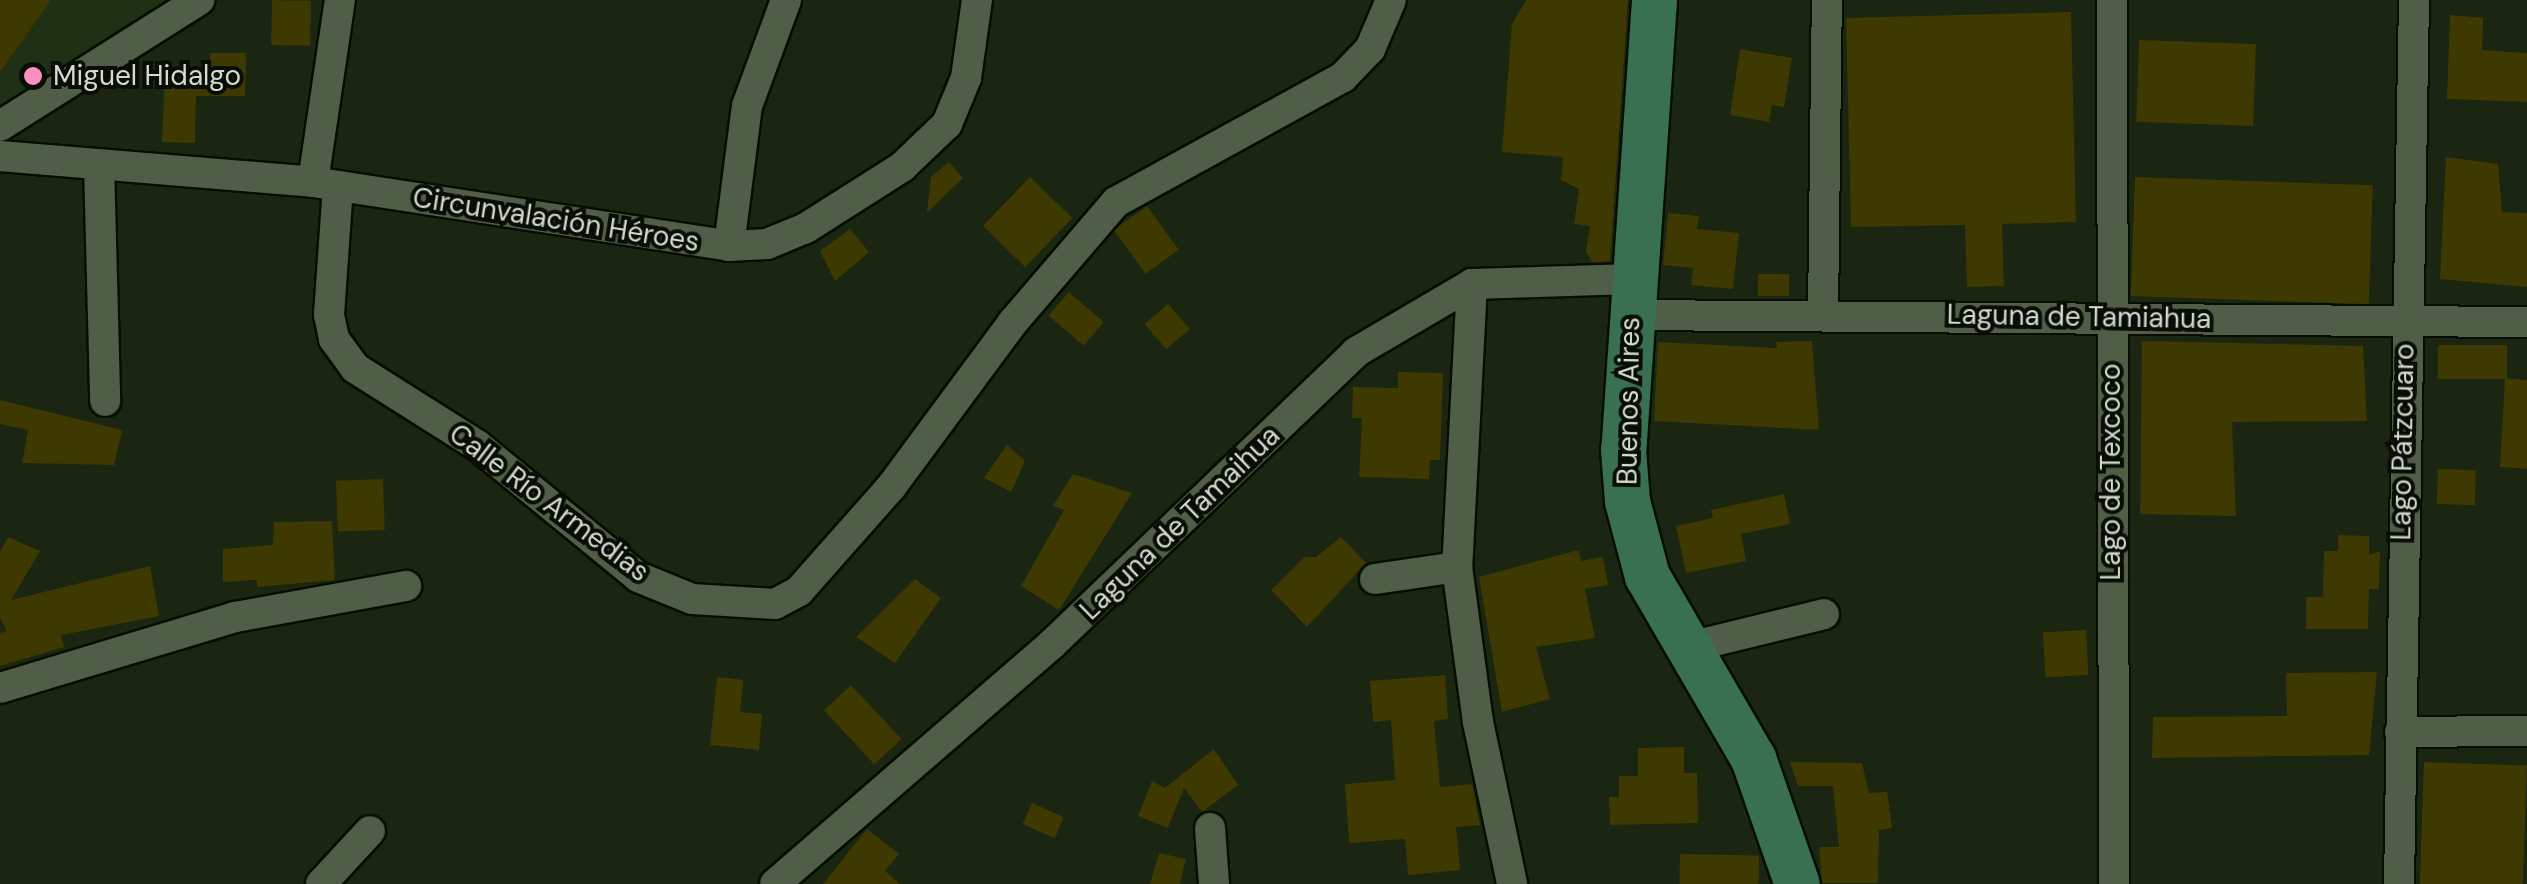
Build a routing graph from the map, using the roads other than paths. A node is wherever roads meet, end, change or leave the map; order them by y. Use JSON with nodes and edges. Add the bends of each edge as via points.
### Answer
{"nodes":[{"id":1,"x":198,"y":0,"type":"edge"},
{"id":2,"x":340,"y":0,"type":"edge"},
{"id":3,"x":786,"y":0,"type":"edge"},
{"id":4,"x":977,"y":0,"type":"edge"},
{"id":5,"x":1391,"y":0,"type":"edge"},
{"id":6,"x":1654,"y":0,"type":"edge"},
{"id":7,"x":1827,"y":0,"type":"edge"},
{"id":8,"x":2112,"y":0,"type":"edge"},
{"id":9,"x":2414,"y":0,"type":"edge"},
{"id":10,"x":0,"y":126,"type":"edge"},
{"id":11,"x":0,"y":156,"type":"edge"},
{"id":12,"x":98,"y":164,"type":"junction"},
{"id":13,"x":326,"y":184,"type":"junction"},
{"id":14,"x":729,"y":246,"type":"junction"},
{"id":15,"x":1472,"y":284,"type":"junction"},
{"id":16,"x":1632,"y":297,"type":"junction"},
{"id":17,"x":1823,"y":315,"type":"junction"},
{"id":18,"x":2110,"y":318,"type":"junction"},
{"id":19,"x":2404,"y":320,"type":"junction"},
{"id":20,"x":2527,"y":322,"type":"edge"},
{"id":21,"x":105,"y":401,"type":"dead end"},
{"id":22,"x":1457,"y":568,"type":"junction"},
{"id":23,"x":1375,"y":579,"type":"dead end"},
{"id":24,"x":406,"y":586,"type":"dead end"},
{"id":25,"x":1824,"y":614,"type":"dead end"},
{"id":26,"x":1685,"y":648,"type":"junction"},
{"id":27,"x":0,"y":688,"type":"edge"},
{"id":28,"x":2527,"y":731,"type":"edge"},
{"id":29,"x":2400,"y":732,"type":"junction"},
{"id":30,"x":1210,"y":828,"type":"dead end"},
{"id":31,"x":370,"y":831,"type":"dead end"},
{"id":32,"x":1510,"y":870,"type":"edge"},
{"id":33,"x":778,"y":883,"type":"edge"},
{"id":34,"x":322,"y":884,"type":"edge"},
{"id":35,"x":1214,"y":884,"type":"edge"},
{"id":36,"x":1797,"y":884,"type":"edge"},
{"id":37,"x":2114,"y":884,"type":"edge"},
{"id":38,"x":2399,"y":884,"type":"edge"}],
"edges":[{"from":1,"to":10,"type":"street"},
{"from":2,"to":13,"type":"street","name":"Calle Río Armedias"},
{"from":3,"to":14,"type":"street","via":[[747,106]]},
{"from":4,"to":14,"type":"street","name":"Circunvalación Héroes","via":[[966,78],[947,124],[902,167],[806,228],[767,244]]},
{"from":5,"to":13,"type":"street","name":"Calle Río Armedias","via":[[1370,49],[1343,77],[1116,202],[1013,322],[891,488],[798,591],[775,604],[692,599],[638,577],[477,445],[355,368],[334,339],[329,315]]},
{"from":6,"to":16,"type":"street","name":"Buenos Aires"},
{"from":7,"to":17,"type":"street"},
{"from":8,"to":18,"type":"street","name":"Lago de Texcoco"},
{"from":9,"to":19,"type":"street","name":"Lago Pátzcuaro"},
{"from":11,"to":12,"type":"street","name":"Circunvalación Héroes"},
{"from":12,"to":13,"type":"street","name":"Circunvalación Héroes"},
{"from":12,"to":21,"type":"street"},
{"from":13,"to":14,"type":"street","name":"Circunvalación Héroes"},
{"from":15,"to":16,"type":"street","name":"Laguna de Tamaihua"},
{"from":15,"to":22,"type":"street"},
{"from":15,"to":33,"type":"street","name":"Laguna de Tamaihua","via":[[1356,352],[1052,644]]},
{"from":16,"to":17,"type":"street","name":"Laguna de Tamiahua"},
{"from":16,"to":26,"type":"street","name":"Buenos Aires","via":[[1623,449],[1627,501],[1647,576]]},
{"from":17,"to":18,"type":"street","name":"Laguna de Tamiahua"},
{"from":18,"to":19,"type":"street","name":"Laguna de Tamiahua"},
{"from":18,"to":37,"type":"street","name":"Lago de Texcoco"},
{"from":19,"to":20,"type":"street","name":"Laguna de Tamiahua"},
{"from":19,"to":29,"type":"street","name":"Lago Pátzcuaro"},
{"from":22,"to":23,"type":"street"},
{"from":22,"to":32,"type":"street","via":[[1478,722]]},
{"from":24,"to":27,"type":"street","via":[[235,617]]},
{"from":25,"to":26,"type":"street"},
{"from":26,"to":36,"type":"street","name":"Buenos Aires","via":[[1753,758]]},
{"from":28,"to":29,"type":"street"},
{"from":29,"to":38,"type":"street","name":"Lago Pátzcuaro"},
{"from":30,"to":35,"type":"street"},
{"from":31,"to":34,"type":"street"}]}
